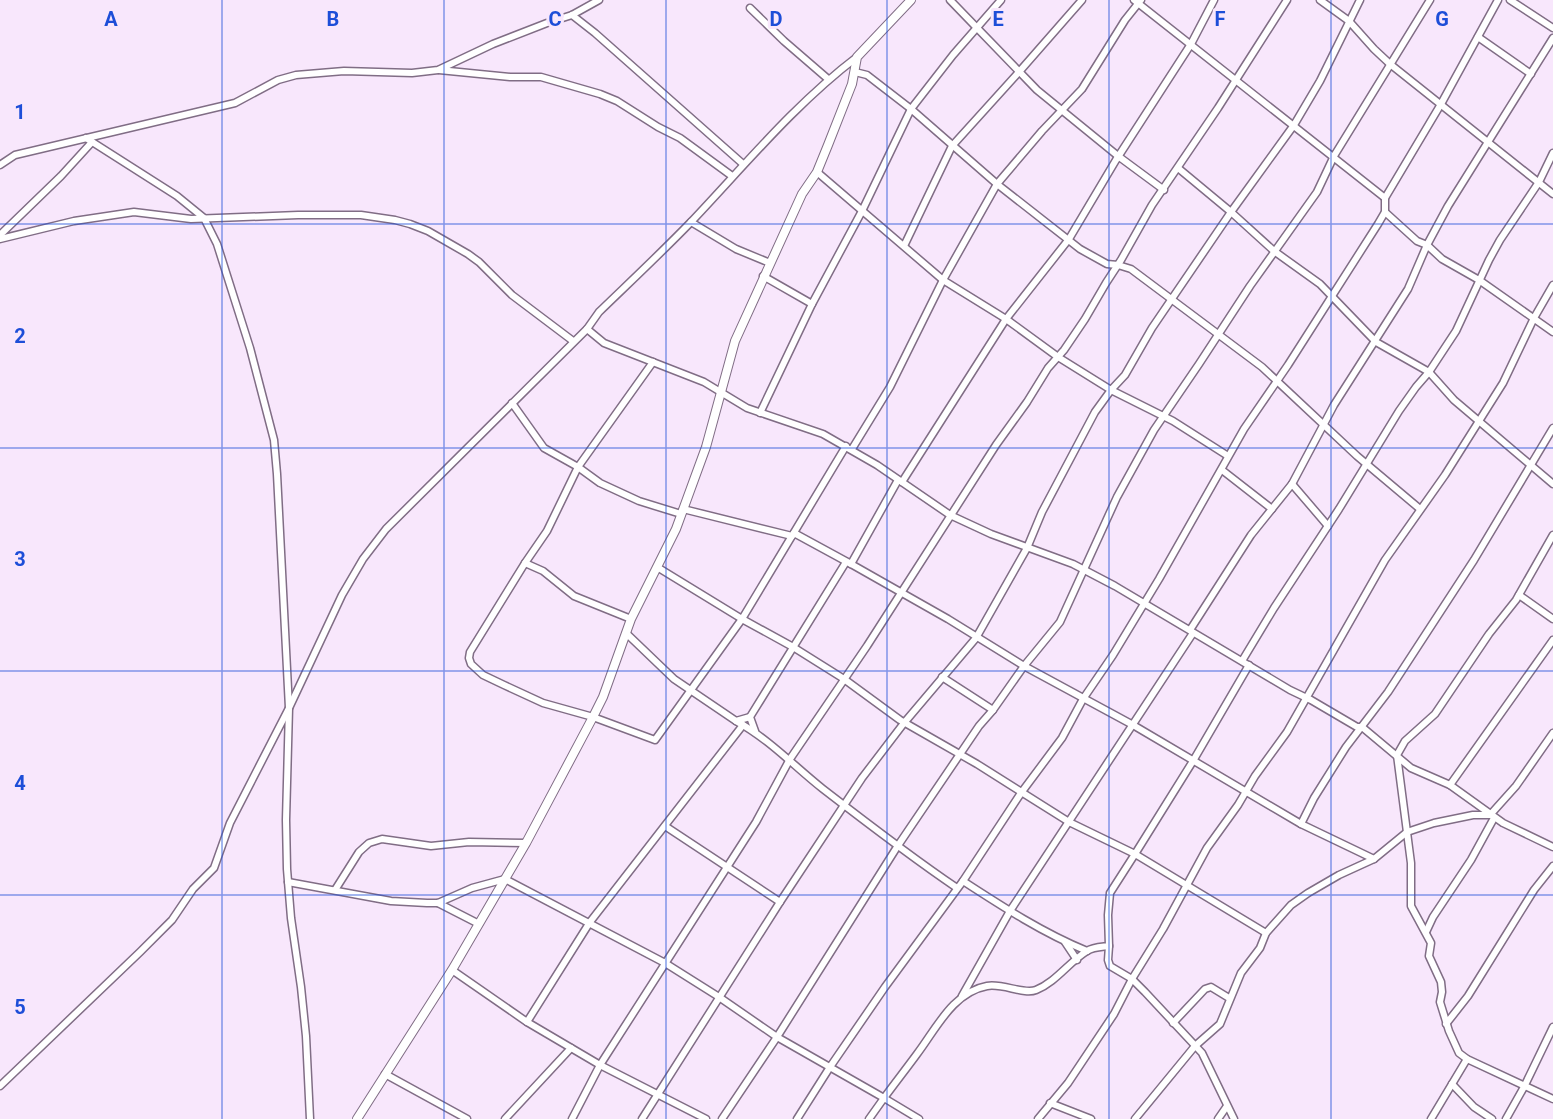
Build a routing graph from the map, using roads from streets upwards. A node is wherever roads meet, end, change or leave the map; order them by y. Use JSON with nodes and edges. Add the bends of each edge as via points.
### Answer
{"nodes":[{"id":1,"x":599,"y":0,"type":"edge"},
{"id":2,"x":911,"y":0,"type":"edge"},
{"id":3,"x":950,"y":0,"type":"edge"},
{"id":4,"x":1001,"y":0,"type":"edge"},
{"id":5,"x":1082,"y":0,"type":"edge"},
{"id":6,"x":1215,"y":0,"type":"edge"},
{"id":7,"x":1287,"y":0,"type":"edge"},
{"id":8,"x":1320,"y":0,"type":"edge"},
{"id":9,"x":1360,"y":0,"type":"edge"},
{"id":10,"x":1430,"y":0,"type":"edge"},
{"id":11,"x":1498,"y":0,"type":"edge"},
{"id":12,"x":1510,"y":0,"type":"edge"},
{"id":13,"x":1138,"y":1,"type":"edge"},
{"id":14,"x":750,"y":8,"type":"dead end"},
{"id":15,"x":572,"y":15,"type":"junction"},
{"id":16,"x":1349,"y":21,"type":"junction"},
{"id":17,"x":975,"y":28,"type":"junction"},
{"id":18,"x":1553,"y":28,"type":"edge"},
{"id":19,"x":1478,"y":37,"type":"junction"},
{"id":20,"x":1553,"y":38,"type":"edge"},
{"id":21,"x":1191,"y":44,"type":"junction"},
{"id":22,"x":857,"y":57,"type":"junction"},
{"id":23,"x":1390,"y":64,"type":"junction"},
{"id":24,"x":438,"y":70,"type":"junction"},
{"id":25,"x":855,"y":72,"type":"junction"},
{"id":26,"x":1019,"y":72,"type":"junction"},
{"id":27,"x":1531,"y":74,"type":"junction"},
{"id":28,"x":828,"y":79,"type":"junction"},
{"id":29,"x":1236,"y":80,"type":"junction"},
{"id":30,"x":1441,"y":104,"type":"junction"},
{"id":31,"x":910,"y":109,"type":"junction"},
{"id":32,"x":1063,"y":111,"type":"junction"},
{"id":33,"x":1294,"y":125,"type":"junction"},
{"id":34,"x":89,"y":140,"type":"junction"},
{"id":35,"x":1488,"y":143,"type":"junction"},
{"id":36,"x":951,"y":146,"type":"junction"},
{"id":37,"x":1553,"y":153,"type":"edge"},
{"id":38,"x":1118,"y":156,"type":"junction"},
{"id":39,"x":1334,"y":156,"type":"junction"},
{"id":40,"x":743,"y":164,"type":"junction"},
{"id":41,"x":0,"y":165,"type":"edge"},
{"id":42,"x":1178,"y":168,"type":"junction"},
{"id":43,"x":817,"y":172,"type":"junction"},
{"id":44,"x":732,"y":176,"type":"junction"},
{"id":45,"x":1539,"y":182,"type":"junction"},
{"id":46,"x":997,"y":184,"type":"junction"},
{"id":47,"x":1164,"y":190,"type":"junction"},
{"id":48,"x":1553,"y":194,"type":"edge"},
{"id":49,"x":1385,"y":198,"type":"junction"},
{"id":50,"x":862,"y":211,"type":"junction"},
{"id":51,"x":1231,"y":212,"type":"junction"},
{"id":52,"x":1385,"y":212,"type":"junction"},
{"id":53,"x":204,"y":218,"type":"junction"},
{"id":54,"x":691,"y":222,"type":"junction"},
{"id":55,"x":0,"y":237,"type":"edge"},
{"id":56,"x":1069,"y":239,"type":"junction"},
{"id":57,"x":1426,"y":245,"type":"junction"},
{"id":58,"x":904,"y":246,"type":"junction"},
{"id":59,"x":1274,"y":251,"type":"junction"},
{"id":60,"x":770,"y":263,"type":"junction"},
{"id":61,"x":1118,"y":265,"type":"junction"},
{"id":62,"x":764,"y":276,"type":"junction"},
{"id":63,"x":943,"y":280,"type":"junction"},
{"id":64,"x":1479,"y":280,"type":"junction"},
{"id":65,"x":1553,"y":285,"type":"edge"},
{"id":66,"x":1333,"y":296,"type":"junction"},
{"id":67,"x":1173,"y":299,"type":"junction"},
{"id":68,"x":812,"y":304,"type":"junction"},
{"id":69,"x":1534,"y":318,"type":"junction"},
{"id":70,"x":1006,"y":319,"type":"junction"},
{"id":71,"x":587,"y":329,"type":"junction"},
{"id":72,"x":1553,"y":332,"type":"edge"},
{"id":73,"x":1218,"y":334,"type":"junction"},
{"id":74,"x":573,"y":341,"type":"junction"},
{"id":75,"x":1376,"y":342,"type":"junction"},
{"id":76,"x":1058,"y":357,"type":"junction"},
{"id":77,"x":653,"y":362,"type":"junction"},
{"id":78,"x":1428,"y":372,"type":"junction"},
{"id":79,"x":1276,"y":380,"type":"junction"},
{"id":80,"x":1111,"y":390,"type":"junction"},
{"id":81,"x":721,"y":391,"type":"junction"},
{"id":82,"x":512,"y":403,"type":"junction"},
{"id":83,"x":760,"y":413,"type":"junction"},
{"id":84,"x":1163,"y":417,"type":"junction"},
{"id":85,"x":1478,"y":422,"type":"junction"},
{"id":86,"x":1324,"y":423,"type":"junction"},
{"id":87,"x":1553,"y":428,"type":"edge"},
{"id":88,"x":849,"y":448,"type":"junction"},
{"id":89,"x":1228,"y":456,"type":"junction"},
{"id":90,"x":1367,"y":464,"type":"junction"},
{"id":91,"x":1530,"y":464,"type":"junction"},
{"id":92,"x":578,"y":466,"type":"junction"},
{"id":93,"x":1222,"y":470,"type":"junction"},
{"id":94,"x":900,"y":481,"type":"junction"},
{"id":95,"x":1292,"y":484,"type":"junction"},
{"id":96,"x":1553,"y":484,"type":"edge"},
{"id":97,"x":1272,"y":509,"type":"junction"},
{"id":98,"x":1420,"y":509,"type":"junction"},
{"id":99,"x":682,"y":511,"type":"junction"},
{"id":100,"x":950,"y":514,"type":"junction"},
{"id":101,"x":1328,"y":526,"type":"junction"},
{"id":102,"x":793,"y":534,"type":"junction"},
{"id":103,"x":1553,"y":535,"type":"edge"},
{"id":104,"x":1027,"y":548,"type":"junction"},
{"id":105,"x":525,"y":563,"type":"junction"},
{"id":106,"x":848,"y":563,"type":"junction"},
{"id":107,"x":657,"y":567,"type":"junction"},
{"id":108,"x":1083,"y":569,"type":"junction"},
{"id":109,"x":900,"y":594,"type":"junction"},
{"id":110,"x":1519,"y":595,"type":"junction"},
{"id":111,"x":1144,"y":604,"type":"junction"},
{"id":112,"x":631,"y":619,"type":"junction"},
{"id":113,"x":742,"y":619,"type":"junction"},
{"id":114,"x":1553,"y":619,"type":"edge"},
{"id":115,"x":1191,"y":632,"type":"junction"},
{"id":116,"x":626,"y":633,"type":"junction"},
{"id":117,"x":976,"y":638,"type":"junction"},
{"id":118,"x":1553,"y":640,"type":"edge"},
{"id":119,"x":793,"y":647,"type":"junction"},
{"id":120,"x":1246,"y":663,"type":"junction"},
{"id":121,"x":1024,"y":666,"type":"junction"},
{"id":122,"x":942,"y":677,"type":"junction"},
{"id":123,"x":844,"y":679,"type":"junction"},
{"id":124,"x":692,"y":690,"type":"junction"},
{"id":125,"x":1306,"y":698,"type":"junction"},
{"id":126,"x":1083,"y":699,"type":"junction"},
{"id":127,"x":289,"y":708,"type":"junction"},
{"id":128,"x":993,"y":710,"type":"junction"},
{"id":129,"x":593,"y":717,"type":"junction"},
{"id":130,"x":750,"y":717,"type":"junction"},
{"id":131,"x":736,"y":721,"type":"junction"},
{"id":132,"x":904,"y":723,"type":"junction"},
{"id":133,"x":1133,"y":724,"type":"junction"},
{"id":134,"x":743,"y":725,"type":"junction"},
{"id":135,"x":1362,"y":727,"type":"junction"},
{"id":136,"x":755,"y":732,"type":"junction"},
{"id":137,"x":1553,"y":733,"type":"edge"},
{"id":138,"x":960,"y":755,"type":"junction"},
{"id":139,"x":1397,"y":755,"type":"junction"},
{"id":140,"x":790,"y":759,"type":"junction"},
{"id":141,"x":1193,"y":761,"type":"junction"},
{"id":142,"x":1450,"y":785,"type":"junction"},
{"id":143,"x":1245,"y":792,"type":"junction"},
{"id":144,"x":1021,"y":793,"type":"junction"},
{"id":145,"x":845,"y":805,"type":"junction"},
{"id":146,"x":1492,"y":816,"type":"junction"},
{"id":147,"x":1069,"y":822,"type":"junction"},
{"id":148,"x":1301,"y":824,"type":"junction"},
{"id":149,"x":665,"y":826,"type":"junction"},
{"id":150,"x":1407,"y":832,"type":"junction"},
{"id":151,"x":526,"y":843,"type":"junction"},
{"id":152,"x":897,"y":847,"type":"junction"},
{"id":153,"x":1553,"y":847,"type":"edge"},
{"id":154,"x":1135,"y":854,"type":"junction"},
{"id":155,"x":1374,"y":859,"type":"junction"},
{"id":156,"x":1553,"y":866,"type":"edge"},
{"id":157,"x":727,"y":868,"type":"junction"},
{"id":158,"x":505,"y":879,"type":"junction"},
{"id":159,"x":963,"y":881,"type":"junction"},
{"id":160,"x":288,"y":882,"type":"junction"},
{"id":161,"x":1186,"y":885,"type":"junction"},
{"id":162,"x":957,"y":888,"type":"junction"},
{"id":163,"x":335,"y":890,"type":"junction"},
{"id":164,"x":780,"y":902,"type":"junction"},
{"id":165,"x":438,"y":903,"type":"junction"},
{"id":166,"x":1010,"y":911,"type":"junction"},
{"id":167,"x":590,"y":922,"type":"junction"},
{"id":168,"x":479,"y":924,"type":"junction"},
{"id":169,"x":1426,"y":932,"type":"junction"},
{"id":170,"x":1266,"y":933,"type":"junction"},
{"id":171,"x":1065,"y":942,"type":"junction"},
{"id":172,"x":1109,"y":946,"type":"junction"},
{"id":173,"x":1087,"y":951,"type":"junction"},
{"id":174,"x":1077,"y":960,"type":"junction"},
{"id":175,"x":665,"y":963,"type":"junction"},
{"id":176,"x":452,"y":970,"type":"junction"},
{"id":177,"x":1132,"y":979,"type":"junction"},
{"id":178,"x":719,"y":997,"type":"junction"},
{"id":179,"x":961,"y":998,"type":"junction"},
{"id":180,"x":1229,"y":998,"type":"junction"},
{"id":181,"x":526,"y":1022,"type":"junction"},
{"id":182,"x":1173,"y":1023,"type":"junction"},
{"id":183,"x":1446,"y":1024,"type":"junction"},
{"id":184,"x":1553,"y":1027,"type":"edge"},
{"id":185,"x":777,"y":1037,"type":"junction"},
{"id":186,"x":1195,"y":1046,"type":"junction"},
{"id":187,"x":571,"y":1048,"type":"junction"},
{"id":188,"x":1467,"y":1059,"type":"junction"},
{"id":189,"x":600,"y":1065,"type":"junction"},
{"id":190,"x":830,"y":1067,"type":"junction"},
{"id":191,"x":386,"y":1074,"type":"junction"},
{"id":192,"x":1452,"y":1084,"type":"junction"},
{"id":193,"x":0,"y":1086,"type":"edge"},
{"id":194,"x":1524,"y":1087,"type":"junction"},
{"id":195,"x":657,"y":1094,"type":"junction"},
{"id":196,"x":884,"y":1098,"type":"junction"},
{"id":197,"x":1553,"y":1099,"type":"edge"},
{"id":198,"x":1050,"y":1102,"type":"junction"},
{"id":199,"x":1227,"y":1106,"type":"junction"},
{"id":200,"x":310,"y":1119,"type":"edge"},
{"id":201,"x":357,"y":1119,"type":"edge"},
{"id":202,"x":467,"y":1119,"type":"edge"},
{"id":203,"x":505,"y":1119,"type":"edge"},
{"id":204,"x":572,"y":1119,"type":"edge"},
{"id":205,"x":642,"y":1119,"type":"edge"},
{"id":206,"x":706,"y":1119,"type":"edge"},
{"id":207,"x":722,"y":1119,"type":"edge"},
{"id":208,"x":797,"y":1119,"type":"edge"},
{"id":209,"x":869,"y":1119,"type":"edge"},
{"id":210,"x":919,"y":1119,"type":"edge"},
{"id":211,"x":1038,"y":1119,"type":"edge"},
{"id":212,"x":1090,"y":1119,"type":"edge"},
{"id":213,"x":1135,"y":1119,"type":"edge"},
{"id":214,"x":1218,"y":1119,"type":"edge"},
{"id":215,"x":1234,"y":1119,"type":"edge"},
{"id":216,"x":1431,"y":1119,"type":"edge"},
{"id":217,"x":1492,"y":1119,"type":"edge"},
{"id":218,"x":1506,"y":1119,"type":"edge"}],
"edges":[{"from":1,"to":15,"type":"street"},
{"from":2,"to":22,"type":"street"},
{"from":3,"to":17,"type":"street"},
{"from":4,"to":17,"type":"street"},
{"from":5,"to":26,"type":"street"},
{"from":6,"to":21,"type":"street"},
{"from":7,"to":29,"type":"street"},
{"from":8,"to":16,"type":"street"},
{"from":9,"to":16,"type":"street"},
{"from":10,"to":23,"type":"street"},
{"from":11,"to":19,"type":"street"},
{"from":12,"to":18,"type":"street"},
{"from":13,"to":21,"type":"street"},
{"from":13,"to":32,"type":"street","via":[[1082,89]]},
{"from":14,"to":28,"type":"street"},
{"from":15,"to":24,"type":"street"},
{"from":15,"to":40,"type":"street"},
{"from":16,"to":23,"type":"street"},
{"from":16,"to":33,"type":"street"},
{"from":17,"to":26,"type":"street"},
{"from":17,"to":31,"type":"street"},
{"from":19,"to":27,"type":"street"},
{"from":19,"to":30,"type":"street"},
{"from":20,"to":27,"type":"street"},
{"from":21,"to":29,"type":"street"},
{"from":21,"to":38,"type":"street"},
{"from":22,"to":25,"type":"street"},
{"from":22,"to":28,"type":"street"},
{"from":23,"to":30,"type":"street"},
{"from":23,"to":39,"type":"street"},
{"from":24,"to":34,"type":"street","via":[[296,75],[278,80],[235,104]]},
{"from":24,"to":44,"type":"street","via":[[541,77],[600,94],[680,138]]},
{"from":25,"to":31,"type":"street","via":[[867,75]]},
{"from":25,"to":43,"type":"street"},
{"from":26,"to":32,"type":"street"},
{"from":26,"to":36,"type":"street"},
{"from":27,"to":35,"type":"street"},
{"from":28,"to":40,"type":"street"},
{"from":29,"to":33,"type":"street"},
{"from":29,"to":42,"type":"street"},
{"from":30,"to":35,"type":"street"},
{"from":30,"to":49,"type":"street"},
{"from":31,"to":36,"type":"street"},
{"from":31,"to":50,"type":"street"},
{"from":32,"to":38,"type":"street"},
{"from":32,"to":46,"type":"street"},
{"from":33,"to":39,"type":"street"},
{"from":33,"to":51,"type":"street"},
{"from":34,"to":41,"type":"street","via":[[15,155]]},
{"from":34,"to":53,"type":"street","via":[[177,196]]},
{"from":34,"to":55,"type":"street","via":[[61,176]]},
{"from":35,"to":45,"type":"street"},
{"from":35,"to":57,"type":"street"},
{"from":36,"to":46,"type":"street"},
{"from":36,"to":58,"type":"street"},
{"from":37,"to":45,"type":"street"},
{"from":38,"to":47,"type":"street"},
{"from":38,"to":56,"type":"street"},
{"from":39,"to":49,"type":"street"},
{"from":39,"to":59,"type":"street","via":[[1317,192]]},
{"from":40,"to":44,"type":"street"},
{"from":42,"to":47,"type":"street"},
{"from":42,"to":51,"type":"street"},
{"from":43,"to":50,"type":"street"},
{"from":43,"to":60,"type":"street","via":[[802,194]]},
{"from":44,"to":54,"type":"street"},
{"from":45,"to":48,"type":"street"},
{"from":45,"to":64,"type":"street"},
{"from":46,"to":56,"type":"street"},
{"from":46,"to":63,"type":"street"},
{"from":47,"to":61,"type":"street"},
{"from":49,"to":52,"type":"street"},
{"from":50,"to":58,"type":"street"},
{"from":50,"to":68,"type":"street"},
{"from":51,"to":59,"type":"street"},
{"from":51,"to":67,"type":"street"},
{"from":52,"to":57,"type":"street"},
{"from":52,"to":66,"type":"street"},
{"from":53,"to":55,"type":"street","via":[[177,219],[134,212]]},
{"from":53,"to":74,"type":"street","via":[[361,215],[410,224],[468,254],[512,295]]},
{"from":53,"to":127,"type":"street","via":[[217,244],[250,348],[274,440]]},
{"from":54,"to":60,"type":"street","via":[[736,249]]},
{"from":54,"to":71,"type":"street","via":[[599,312]]},
{"from":56,"to":61,"type":"street","via":[[1107,264]]},
{"from":56,"to":70,"type":"street"},
{"from":57,"to":64,"type":"street"},
{"from":57,"to":75,"type":"street","via":[[1408,289]]},
{"from":58,"to":63,"type":"street"},
{"from":59,"to":66,"type":"street"},
{"from":59,"to":73,"type":"street"},
{"from":60,"to":62,"type":"street"},
{"from":61,"to":67,"type":"street","via":[[1131,269]]},
{"from":61,"to":76,"type":"street"},
{"from":62,"to":68,"type":"street"},
{"from":62,"to":81,"type":"street","via":[[735,341]]},
{"from":63,"to":70,"type":"street"},
{"from":63,"to":88,"type":"street","via":[[890,387]]},
{"from":64,"to":69,"type":"street"},
{"from":64,"to":78,"type":"street","via":[[1456,330]]},
{"from":65,"to":69,"type":"street"},
{"from":66,"to":75,"type":"street"},
{"from":66,"to":79,"type":"street"},
{"from":67,"to":73,"type":"street"},
{"from":67,"to":80,"type":"street","via":[[1125,375]]},
{"from":68,"to":83,"type":"street"},
{"from":69,"to":72,"type":"street"},
{"from":69,"to":85,"type":"street","via":[[1503,383]]},
{"from":70,"to":76,"type":"street"},
{"from":70,"to":94,"type":"street"},
{"from":71,"to":74,"type":"street"},
{"from":71,"to":77,"type":"street","via":[[604,343]]},
{"from":73,"to":79,"type":"street"},
{"from":73,"to":84,"type":"street"},
{"from":74,"to":82,"type":"street"},
{"from":75,"to":78,"type":"street"},
{"from":75,"to":86,"type":"street"},
{"from":76,"to":80,"type":"street"},
{"from":76,"to":100,"type":"street"},
{"from":77,"to":81,"type":"street"},
{"from":77,"to":92,"type":"street"},
{"from":78,"to":85,"type":"street"},
{"from":78,"to":90,"type":"street"},
{"from":79,"to":86,"type":"street"},
{"from":79,"to":89,"type":"street"},
{"from":80,"to":84,"type":"street"},
{"from":80,"to":104,"type":"street","via":[[1075,449]]},
{"from":81,"to":83,"type":"street"},
{"from":81,"to":99,"type":"street","via":[[706,447]]},
{"from":82,"to":92,"type":"street","via":[[544,448]]},
{"from":82,"to":127,"type":"street","via":[[386,529],[363,560],[324,631]]},
{"from":83,"to":88,"type":"street","via":[[799,425]]},
{"from":84,"to":89,"type":"street"},
{"from":84,"to":108,"type":"street","via":[[1116,497]]},
{"from":85,"to":91,"type":"street"},
{"from":85,"to":98,"type":"street"},
{"from":86,"to":90,"type":"street"},
{"from":86,"to":95,"type":"street"},
{"from":87,"to":91,"type":"street"},
{"from":88,"to":94,"type":"street"},
{"from":88,"to":102,"type":"street"},
{"from":89,"to":93,"type":"street"},
{"from":90,"to":98,"type":"street"},
{"from":90,"to":101,"type":"street"},
{"from":91,"to":96,"type":"street"},
{"from":91,"to":135,"type":"street","via":[[1468,569]]},
{"from":92,"to":99,"type":"street","via":[[600,483],[639,501]]},
{"from":92,"to":105,"type":"street","via":[[547,531]]},
{"from":93,"to":97,"type":"street"},
{"from":93,"to":111,"type":"street"},
{"from":94,"to":100,"type":"street"},
{"from":94,"to":106,"type":"street"},
{"from":95,"to":97,"type":"street"},
{"from":95,"to":101,"type":"street"},
{"from":97,"to":115,"type":"street","via":[[1251,535]]},
{"from":98,"to":125,"type":"street","via":[[1385,560]]},
{"from":99,"to":102,"type":"street"},
{"from":99,"to":107,"type":"street"},
{"from":100,"to":104,"type":"street"},
{"from":100,"to":109,"type":"street"},
{"from":101,"to":120,"type":"street","via":[[1274,608]]},
{"from":102,"to":106,"type":"street"},
{"from":102,"to":113,"type":"street"},
{"from":103,"to":110,"type":"street"},
{"from":104,"to":108,"type":"street"},
{"from":104,"to":117,"type":"street"},
{"from":105,"to":112,"type":"street","via":[[543,571],[574,596]]},
{"from":105,"to":129,"type":"street","via":[[470,652],[471,663],[483,675],[543,703]]},
{"from":106,"to":109,"type":"street"},
{"from":106,"to":119,"type":"street"},
{"from":107,"to":112,"type":"street"},
{"from":107,"to":113,"type":"street"},
{"from":108,"to":111,"type":"street"},
{"from":108,"to":121,"type":"street","via":[[1059,622]]},
{"from":109,"to":117,"type":"street"},
{"from":109,"to":123,"type":"street"},
{"from":110,"to":114,"type":"street"},
{"from":110,"to":139,"type":"street","via":[[1435,714],[1405,741]]},
{"from":111,"to":115,"type":"street"},
{"from":111,"to":126,"type":"street"},
{"from":112,"to":116,"type":"street"},
{"from":113,"to":119,"type":"street"},
{"from":113,"to":124,"type":"street"},
{"from":115,"to":120,"type":"street"},
{"from":115,"to":133,"type":"street"},
{"from":116,"to":124,"type":"street","via":[[663,670]]},
{"from":116,"to":129,"type":"street"},
{"from":117,"to":121,"type":"street"},
{"from":117,"to":122,"type":"street"},
{"from":118,"to":142,"type":"street"},
{"from":119,"to":123,"type":"street"},
{"from":119,"to":130,"type":"street"},
{"from":120,"to":125,"type":"street"},
{"from":120,"to":141,"type":"street"},
{"from":121,"to":126,"type":"street"},
{"from":121,"to":128,"type":"street"},
{"from":122,"to":128,"type":"street"},
{"from":122,"to":132,"type":"street"},
{"from":123,"to":132,"type":"street"},
{"from":123,"to":140,"type":"street"},
{"from":124,"to":129,"type":"street","via":[[655,740]]},
{"from":124,"to":131,"type":"street"},
{"from":125,"to":135,"type":"street"},
{"from":125,"to":143,"type":"street"},
{"from":126,"to":133,"type":"street"},
{"from":126,"to":144,"type":"street","via":[[1062,738]]},
{"from":127,"to":160,"type":"street"},
{"from":127,"to":193,"type":"street","via":[[230,823],[214,868],[172,920]]},
{"from":128,"to":138,"type":"street"},
{"from":129,"to":151,"type":"street"},
{"from":130,"to":131,"type":"street"},
{"from":130,"to":136,"type":"street"},
{"from":131,"to":134,"type":"street"},
{"from":132,"to":138,"type":"street"},
{"from":132,"to":145,"type":"street"},
{"from":133,"to":141,"type":"street"},
{"from":133,"to":147,"type":"street"},
{"from":134,"to":136,"type":"street"},
{"from":134,"to":149,"type":"street"},
{"from":135,"to":139,"type":"street"},
{"from":135,"to":148,"type":"street"},
{"from":136,"to":140,"type":"street"},
{"from":137,"to":146,"type":"street"},
{"from":138,"to":144,"type":"street"},
{"from":138,"to":152,"type":"street"},
{"from":139,"to":142,"type":"street","via":[[1411,768]]},
{"from":139,"to":150,"type":"street"},
{"from":140,"to":145,"type":"street"},
{"from":140,"to":157,"type":"street"},
{"from":141,"to":143,"type":"street"},
{"from":141,"to":154,"type":"street"},
{"from":142,"to":146,"type":"street"},
{"from":143,"to":148,"type":"street"},
{"from":143,"to":161,"type":"street"},
{"from":144,"to":147,"type":"street"},
{"from":144,"to":159,"type":"street"},
{"from":145,"to":152,"type":"street"},
{"from":145,"to":164,"type":"street"},
{"from":146,"to":150,"type":"street","via":[[1434,823]]},
{"from":146,"to":153,"type":"street"},
{"from":146,"to":169,"type":"street","via":[[1471,860]]},
{"from":147,"to":154,"type":"street"},
{"from":147,"to":166,"type":"street"},
{"from":148,"to":155,"type":"street"},
{"from":149,"to":157,"type":"street"},
{"from":149,"to":167,"type":"street"},
{"from":150,"to":155,"type":"street"},
{"from":150,"to":169,"type":"street","via":[[1412,906]]},
{"from":151,"to":158,"type":"street"},
{"from":151,"to":163,"type":"street","via":[[431,846],[382,839],[359,852]]},
{"from":152,"to":162,"type":"street"},
{"from":152,"to":185,"type":"street"},
{"from":154,"to":161,"type":"street"},
{"from":154,"to":172,"type":"street","via":[[1110,893]]},
{"from":155,"to":170,"type":"street","via":[[1308,893],[1291,905]]},
{"from":156,"to":183,"type":"street"},
{"from":157,"to":164,"type":"street"},
{"from":157,"to":175,"type":"street"},
{"from":158,"to":165,"type":"street"},
{"from":158,"to":167,"type":"street"},
{"from":158,"to":168,"type":"street"},
{"from":159,"to":162,"type":"street"},
{"from":159,"to":166,"type":"street"},
{"from":160,"to":163,"type":"street"},
{"from":160,"to":200,"type":"street","via":[[305,1026]]},
{"from":161,"to":170,"type":"street"},
{"from":161,"to":177,"type":"street"},
{"from":162,"to":190,"type":"street"},
{"from":163,"to":165,"type":"street","via":[[391,902]]},
{"from":164,"to":178,"type":"street"},
{"from":165,"to":168,"type":"street"},
{"from":166,"to":171,"type":"street"},
{"from":166,"to":179,"type":"street"},
{"from":167,"to":175,"type":"street"},
{"from":167,"to":181,"type":"street"},
{"from":168,"to":176,"type":"street"},
{"from":169,"to":183,"type":"street","via":[[1431,943],[1429,957],[1441,982],[1440,1002]]},
{"from":170,"to":180,"type":"street"},
{"from":171,"to":173,"type":"street"},
{"from":171,"to":174,"type":"street"},
{"from":172,"to":173,"type":"street"},
{"from":172,"to":177,"type":"street","via":[[1110,966]]},
{"from":173,"to":174,"type":"street"},
{"from":174,"to":179,"type":"street","via":[[1033,992],[988,986]]},
{"from":175,"to":178,"type":"street"},
{"from":175,"to":189,"type":"street"},
{"from":176,"to":181,"type":"street"},
{"from":176,"to":191,"type":"street"},
{"from":177,"to":182,"type":"street"},
{"from":177,"to":198,"type":"street","via":[[1114,1014],[1068,1083]]},
{"from":178,"to":185,"type":"street"},
{"from":178,"to":195,"type":"street"},
{"from":179,"to":196,"type":"street"},
{"from":180,"to":182,"type":"street","via":[[1211,987],[1205,989]]},
{"from":180,"to":186,"type":"street","via":[[1220,1024]]},
{"from":181,"to":187,"type":"street"},
{"from":182,"to":186,"type":"street"},
{"from":183,"to":188,"type":"street","via":[[1456,1048]]},
{"from":184,"to":194,"type":"street"},
{"from":185,"to":190,"type":"street"},
{"from":185,"to":207,"type":"street"},
{"from":186,"to":199,"type":"street"},
{"from":186,"to":213,"type":"street"},
{"from":187,"to":189,"type":"street"},
{"from":187,"to":203,"type":"street"},
{"from":188,"to":192,"type":"street"},
{"from":188,"to":194,"type":"street"},
{"from":189,"to":195,"type":"street"},
{"from":189,"to":204,"type":"street"},
{"from":190,"to":196,"type":"street"},
{"from":190,"to":208,"type":"street"},
{"from":191,"to":201,"type":"street"},
{"from":191,"to":202,"type":"street"},
{"from":192,"to":216,"type":"street"},
{"from":192,"to":217,"type":"street"},
{"from":194,"to":197,"type":"street"},
{"from":194,"to":218,"type":"street"},
{"from":195,"to":205,"type":"street"},
{"from":195,"to":206,"type":"street"},
{"from":196,"to":209,"type":"street"},
{"from":196,"to":210,"type":"street"},
{"from":198,"to":211,"type":"street"},
{"from":198,"to":212,"type":"street"},
{"from":199,"to":214,"type":"street"},
{"from":199,"to":215,"type":"street"}]}
